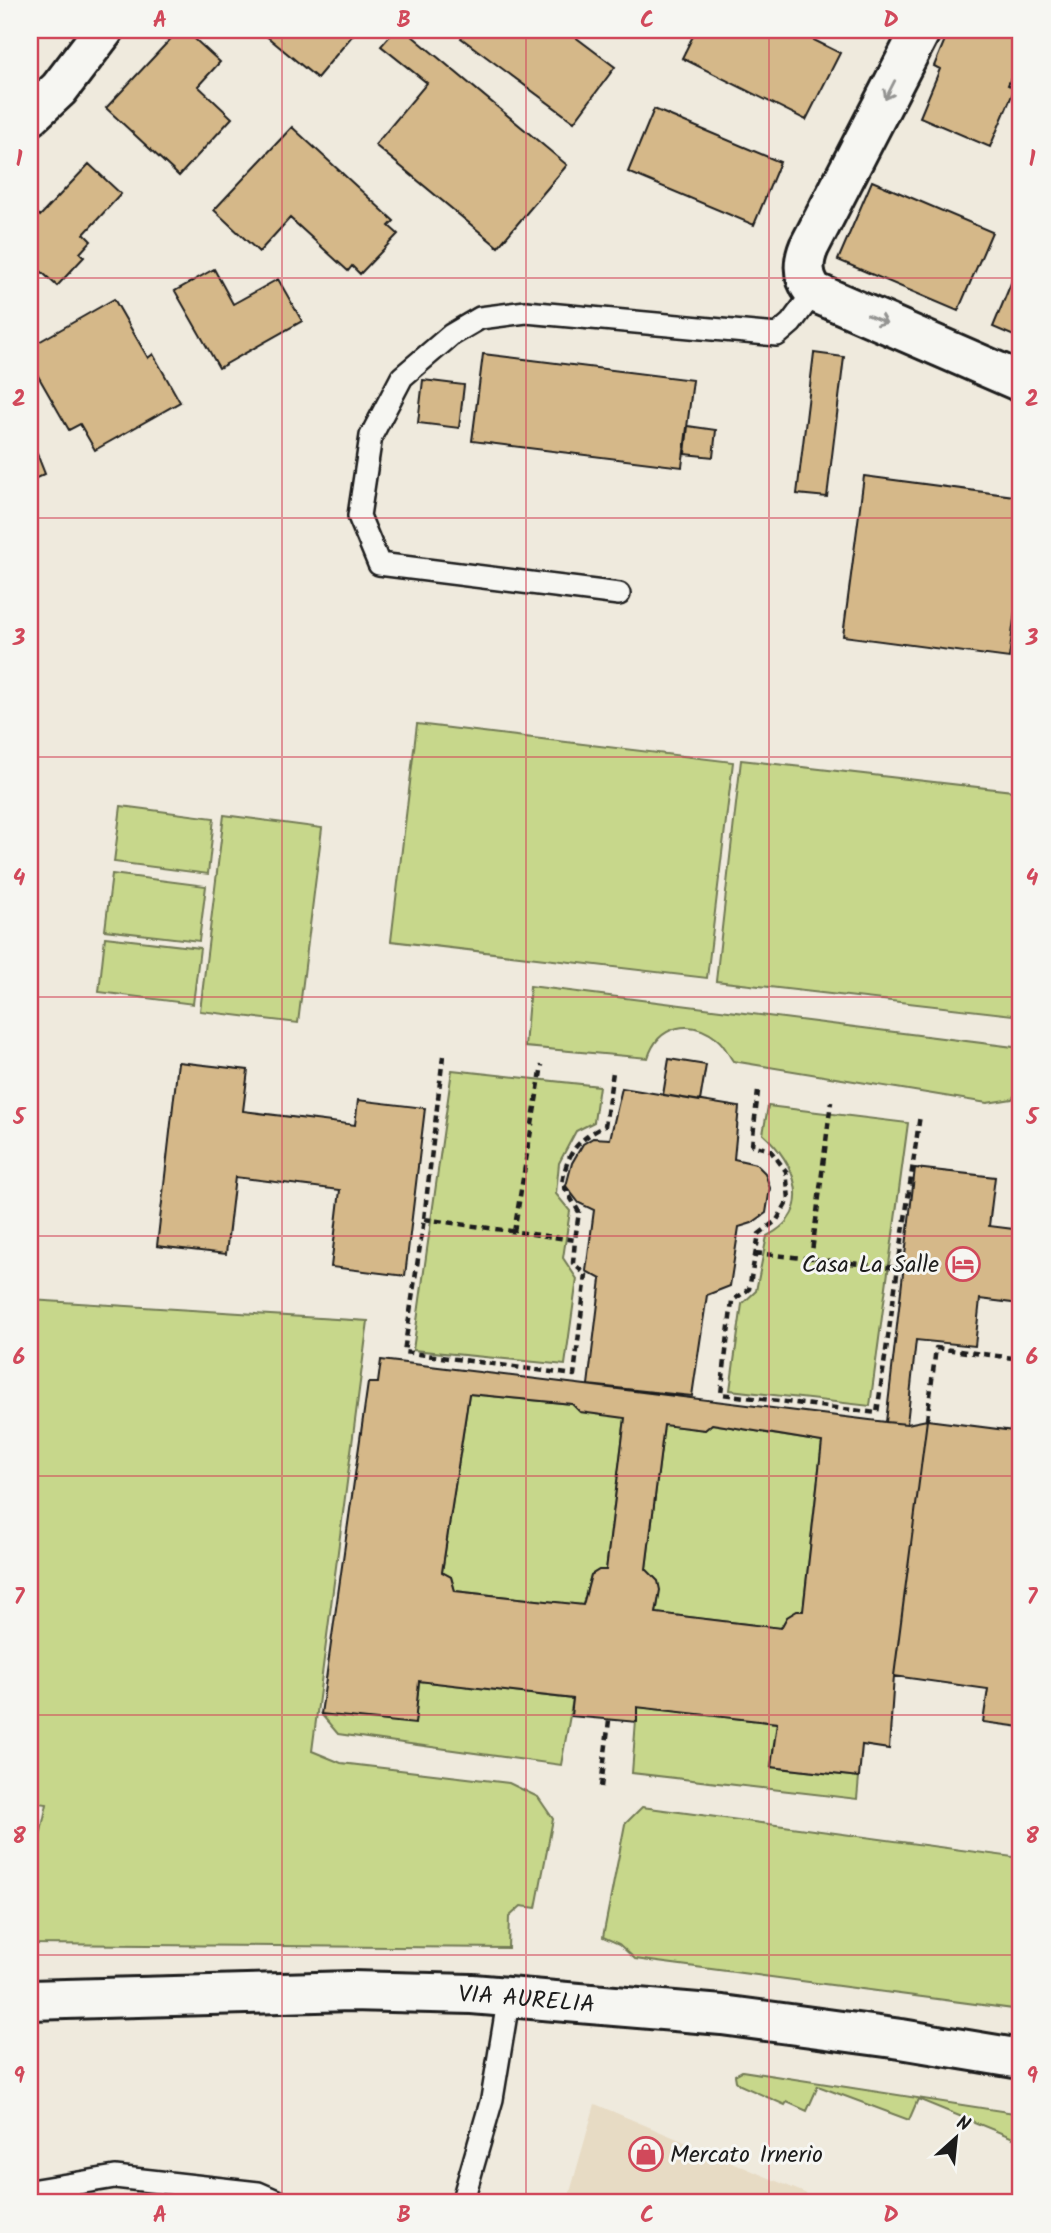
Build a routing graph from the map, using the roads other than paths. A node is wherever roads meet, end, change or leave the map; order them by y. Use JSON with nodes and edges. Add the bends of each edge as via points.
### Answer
{"nodes":[{"id":1,"x":104,"y":30,"type":"edge"},
{"id":2,"x":921,"y":30,"type":"edge"},
{"id":3,"x":30,"y":116,"type":"edge"},
{"id":4,"x":814,"y":292,"type":"junction"},
{"id":5,"x":1021,"y":382,"type":"edge"},
{"id":6,"x":619,"y":594,"type":"dead end"},
{"id":7,"x":509,"y":1996,"type":"junction"},
{"id":8,"x":30,"y":2000,"type":"edge"},
{"id":9,"x":1021,"y":2059,"type":"edge"},
{"id":10,"x":30,"y":2191,"type":"edge"},
{"id":11,"x":281,"y":2203,"type":"edge"},
{"id":12,"x":462,"y":2203,"type":"edge"}],
"edges":[{"from":1,"to":3,"type":"main road","via":[[59,89]]},
{"from":2,"to":4,"type":"main road","one_way":true,"via":[[809,247],[804,275]]},
{"from":4,"to":5,"type":"main road","one_way":true},
{"from":4,"to":6,"type":"lane","via":[[777,335],[526,312],[480,318],[451,335],[402,377],[371,436],[359,516],[379,564]]},
{"from":7,"to":8,"type":"main road","name":"VIA AURELIA","via":[[351,1991]]},
{"from":7,"to":9,"type":"main road","name":"VIA AURELIA","via":[[787,2023]]},
{"from":7,"to":12,"type":"lane","via":[[492,2099]]},
{"from":10,"to":11,"type":"lane","via":[[115,2177],[258,2193]]}]}
